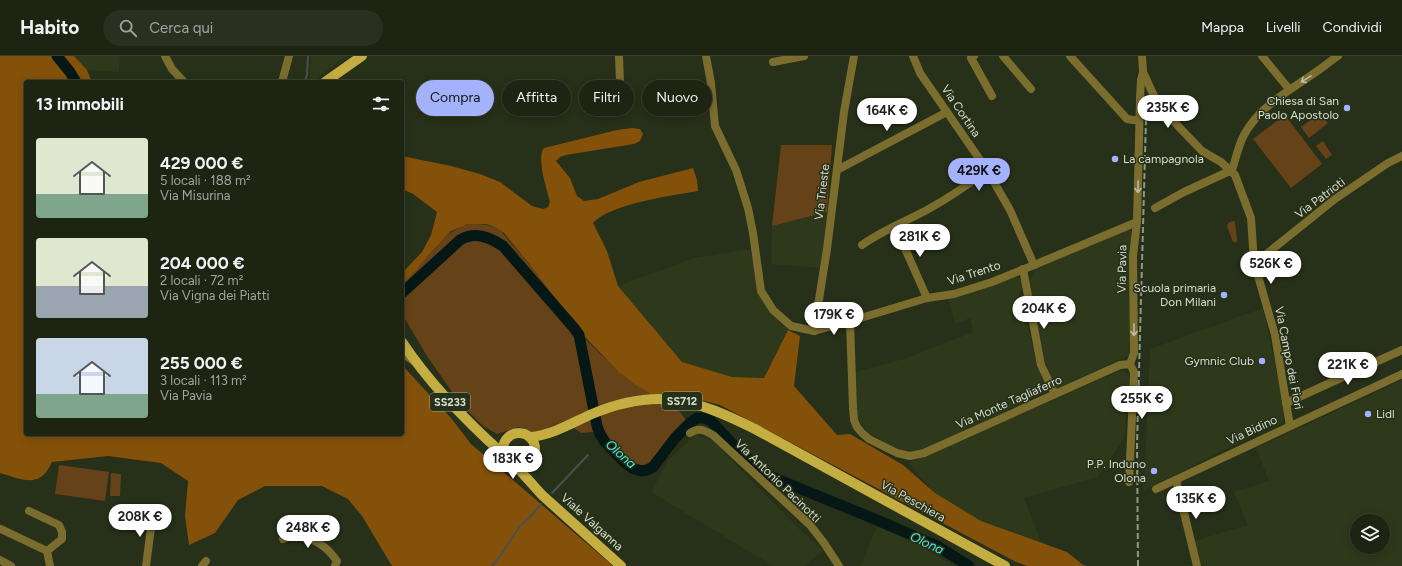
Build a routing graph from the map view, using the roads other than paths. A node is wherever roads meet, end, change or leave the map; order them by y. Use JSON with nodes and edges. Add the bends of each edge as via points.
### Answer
{"nodes":[{"id":1,"x":165,"y":56,"type":"edge"},
{"id":2,"x":289,"y":56,"type":"edge"},
{"id":3,"x":362,"y":56,"type":"edge"},
{"id":4,"x":619,"y":56,"type":"edge"},
{"id":5,"x":706,"y":56,"type":"edge"},
{"id":6,"x":804,"y":56,"type":"edge"},
{"id":7,"x":854,"y":56,"type":"edge"},
{"id":8,"x":913,"y":56,"type":"edge"},
{"id":9,"x":974,"y":56,"type":"edge"},
{"id":10,"x":1003,"y":56,"type":"edge"},
{"id":11,"x":1070,"y":56,"type":"edge"},
{"id":12,"x":1142,"y":56,"type":"edge"},
{"id":13,"x":1262,"y":56,"type":"edge"},
{"id":14,"x":1338,"y":56,"type":"edge"},
{"id":15,"x":773,"y":62,"type":"dead end"},
{"id":16,"x":1144,"y":72,"type":"junction"},
{"id":17,"x":182,"y":80,"type":"edge"},
{"id":18,"x":283,"y":80,"type":"edge"},
{"id":19,"x":328,"y":80,"type":"edge"},
{"id":20,"x":620,"y":80,"type":"edge"},
{"id":21,"x":1031,"y":89,"type":"dead end"},
{"id":22,"x":1289,"y":89,"type":"junction"},
{"id":23,"x":992,"y":96,"type":"dead end"},
{"id":24,"x":946,"y":112,"type":"junction"},
{"id":25,"x":1139,"y":120,"type":"junction"},
{"id":26,"x":1402,"y":156,"type":"edge"},
{"id":27,"x":837,"y":170,"type":"junction"},
{"id":28,"x":1232,"y":170,"type":"junction"},
{"id":29,"x":988,"y":172,"type":"junction"},
{"id":30,"x":1155,"y":208,"type":"dead end"},
{"id":31,"x":1137,"y":222,"type":"junction"},
{"id":32,"x":895,"y":226,"type":"junction"},
{"id":33,"x":862,"y":245,"type":"dead end"},
{"id":34,"x":1254,"y":262,"type":"junction"},
{"id":35,"x":1034,"y":265,"type":"junction"},
{"id":36,"x":1023,"y":269,"type":"junction"},
{"id":37,"x":927,"y":298,"type":"junction"},
{"id":38,"x":850,"y":321,"type":"junction"},
{"id":39,"x":814,"y":331,"type":"junction"},
{"id":40,"x":404,"y":345,"type":"edge"},
{"id":41,"x":1402,"y":350,"type":"edge"},
{"id":42,"x":404,"y":355,"type":"edge"},
{"id":43,"x":416,"y":363,"type":"junction"},
{"id":44,"x":1130,"y":364,"type":"junction"},
{"id":45,"x":1402,"y":374,"type":"edge"},
{"id":46,"x":1055,"y":394,"type":"junction"},
{"id":47,"x":1286,"y":403,"type":"junction"},
{"id":48,"x":1290,"y":426,"type":"junction"},
{"id":49,"x":690,"y":433,"type":"dead end"},
{"id":50,"x":549,"y":434,"type":"junction"},
{"id":51,"x":530,"y":437,"type":"junction"},
{"id":52,"x":487,"y":439,"type":"junction"},
{"id":53,"x":505,"y":440,"type":"junction"},
{"id":54,"x":535,"y":448,"type":"junction"},
{"id":55,"x":503,"y":454,"type":"junction"},
{"id":56,"x":527,"y":463,"type":"junction"},
{"id":57,"x":515,"y":465,"type":"junction"},
{"id":58,"x":1176,"y":480,"type":"junction"},
{"id":59,"x":528,"y":481,"type":"junction"},
{"id":60,"x":1129,"y":482,"type":"dead end"},
{"id":61,"x":1156,"y":488,"type":"dead end"},
{"id":62,"x":29,"y":511,"type":"dead end"},
{"id":63,"x":123,"y":517,"type":"dead end"},
{"id":64,"x":2,"y":529,"type":"dead end"},
{"id":65,"x":284,"y":539,"type":"dead end"},
{"id":66,"x":46,"y":551,"type":"junction"},
{"id":67,"x":0,"y":560,"type":"edge"},
{"id":68,"x":11,"y":566,"type":"edge"},
{"id":69,"x":50,"y":566,"type":"edge"},
{"id":70,"x":146,"y":566,"type":"edge"},
{"id":71,"x":335,"y":566,"type":"edge"},
{"id":72,"x":621,"y":566,"type":"edge"},
{"id":73,"x":839,"y":566,"type":"edge"},
{"id":74,"x":1005,"y":566,"type":"edge"},
{"id":75,"x":1197,"y":566,"type":"edge"}],
"edges":[{"from":1,"to":17,"type":"street"},
{"from":2,"to":18,"type":"street"},
{"from":3,"to":19,"type":"main road"},
{"from":4,"to":20,"type":"street"},
{"from":5,"to":39,"type":"street","via":[[715,126],[736,170],[748,208],[760,291],[773,310],[790,326]]},
{"from":6,"to":15,"type":"street"},
{"from":7,"to":27,"type":"street","name":"Via Trieste"},
{"from":8,"to":24,"type":"street","name":"Via Cortina","via":[[920,73]]},
{"from":9,"to":23,"type":"street","via":[[971,58]]},
{"from":10,"to":21,"type":"street"},
{"from":11,"to":25,"type":"street","via":[[1127,119]]},
{"from":12,"to":16,"type":"street","name":"Via Pavia"},
{"from":13,"to":22,"type":"street"},
{"from":14,"to":22,"type":"street","one_way":true},
{"from":16,"to":25,"type":"street","name":"Via Pavia","via":[[1141,80]]},
{"from":16,"to":28,"type":"street","via":[[1154,96],[1178,126],[1202,151]]},
{"from":22,"to":28,"type":"street","via":[[1270,104],[1244,134]]},
{"from":24,"to":27,"type":"street"},
{"from":24,"to":29,"type":"street","name":"Via Cortina"},
{"from":25,"to":31,"type":"street","name":"Via Pavia","one_way":true},
{"from":26,"to":34,"type":"street","name":"Via Patrioti","via":[[1335,200]]},
{"from":27,"to":39,"type":"street","name":"Via Trieste"},
{"from":28,"to":30,"type":"street"},
{"from":28,"to":34,"type":"street","name":"Via Campo dei Fiori","via":[[1251,218]]},
{"from":29,"to":32,"type":"street","via":[[959,192]]},
{"from":29,"to":35,"type":"street","name":"Via Cortina","via":[[1010,210]]},
{"from":31,"to":35,"type":"street","name":"Via Trento"},
{"from":31,"to":44,"type":"street","name":"Via Pavia","one_way":true,"via":[[1133,256],[1134,352]]},
{"from":32,"to":33,"type":"street"},
{"from":32,"to":37,"type":"street"},
{"from":34,"to":47,"type":"street","name":"Via Campo dei Fiori","via":[[1275,335]]},
{"from":35,"to":36,"type":"street","name":"Via Trento"},
{"from":36,"to":37,"type":"street","name":"Via Trento","via":[[954,294]]},
{"from":36,"to":46,"type":"street","via":[[1041,364]]},
{"from":37,"to":38,"type":"street","name":"Via Trento"},
{"from":38,"to":39,"type":"street","name":"Via Trento"},
{"from":38,"to":46,"type":"street","name":"Via Monte Tagliaferro","via":[[854,420],[865,436],[897,453],[910,456],[924,453]]},
{"from":40,"to":43,"type":"main road","number":"SS233"},
{"from":41,"to":47,"type":"street"},
{"from":42,"to":43,"type":"street"},
{"from":43,"to":52,"type":"main road","number":"SS233","via":[[436,388]]},
{"from":44,"to":46,"type":"street","name":"Via Monte Tagliaferro","via":[[1120,365]]},
{"from":44,"to":60,"type":"street","name":"Via Pavia","via":[[1134,372]]},
{"from":45,"to":48,"type":"street","name":"Via Bidino"},
{"from":47,"to":48,"type":"street","name":"Via Campo dei Fiori"},
{"from":48,"to":58,"type":"street","name":"Via Bidino"},
{"from":49,"to":73,"type":"street","name":"Via Antonio Pacinotti","via":[[700,429],[713,435],[810,526]]},
{"from":50,"to":51,"type":"main road","number":"SS712"},
{"from":50,"to":54,"type":"main road","number":"SS712"},
{"from":50,"to":74,"type":"main road","name":"Via Peschiera","number":"SS712","via":[[621,404],[648,399],[694,403],[721,412],[755,429]]},
{"from":51,"to":53,"type":"main road","via":[[517,433]]},
{"from":51,"to":54,"type":"main road"},
{"from":52,"to":53,"type":"main road"},
{"from":52,"to":55,"type":"main road","number":"SS233"},
{"from":53,"to":55,"type":"main road"},
{"from":54,"to":56,"type":"main road","via":[[532,458]]},
{"from":55,"to":57,"type":"main road","via":[[506,460]]},
{"from":56,"to":57,"type":"main road"},
{"from":56,"to":59,"type":"main road"},
{"from":57,"to":59,"type":"main road","name":"Viale Valganna"},
{"from":58,"to":61,"type":"street","name":"Via Bidino"},
{"from":58,"to":75,"type":"street"},
{"from":59,"to":72,"type":"main road","name":"Viale Valganna"},
{"from":62,"to":66,"type":"street","via":[[59,525],[62,532],[62,539]]},
{"from":63,"to":70,"type":"street","via":[[124,510],[153,513]]},
{"from":64,"to":66,"type":"street"},
{"from":65,"to":71,"type":"street","via":[[297,534],[318,542],[330,550],[337,561]]},
{"from":66,"to":69,"type":"street"},
{"from":67,"to":68,"type":"street"}]}
